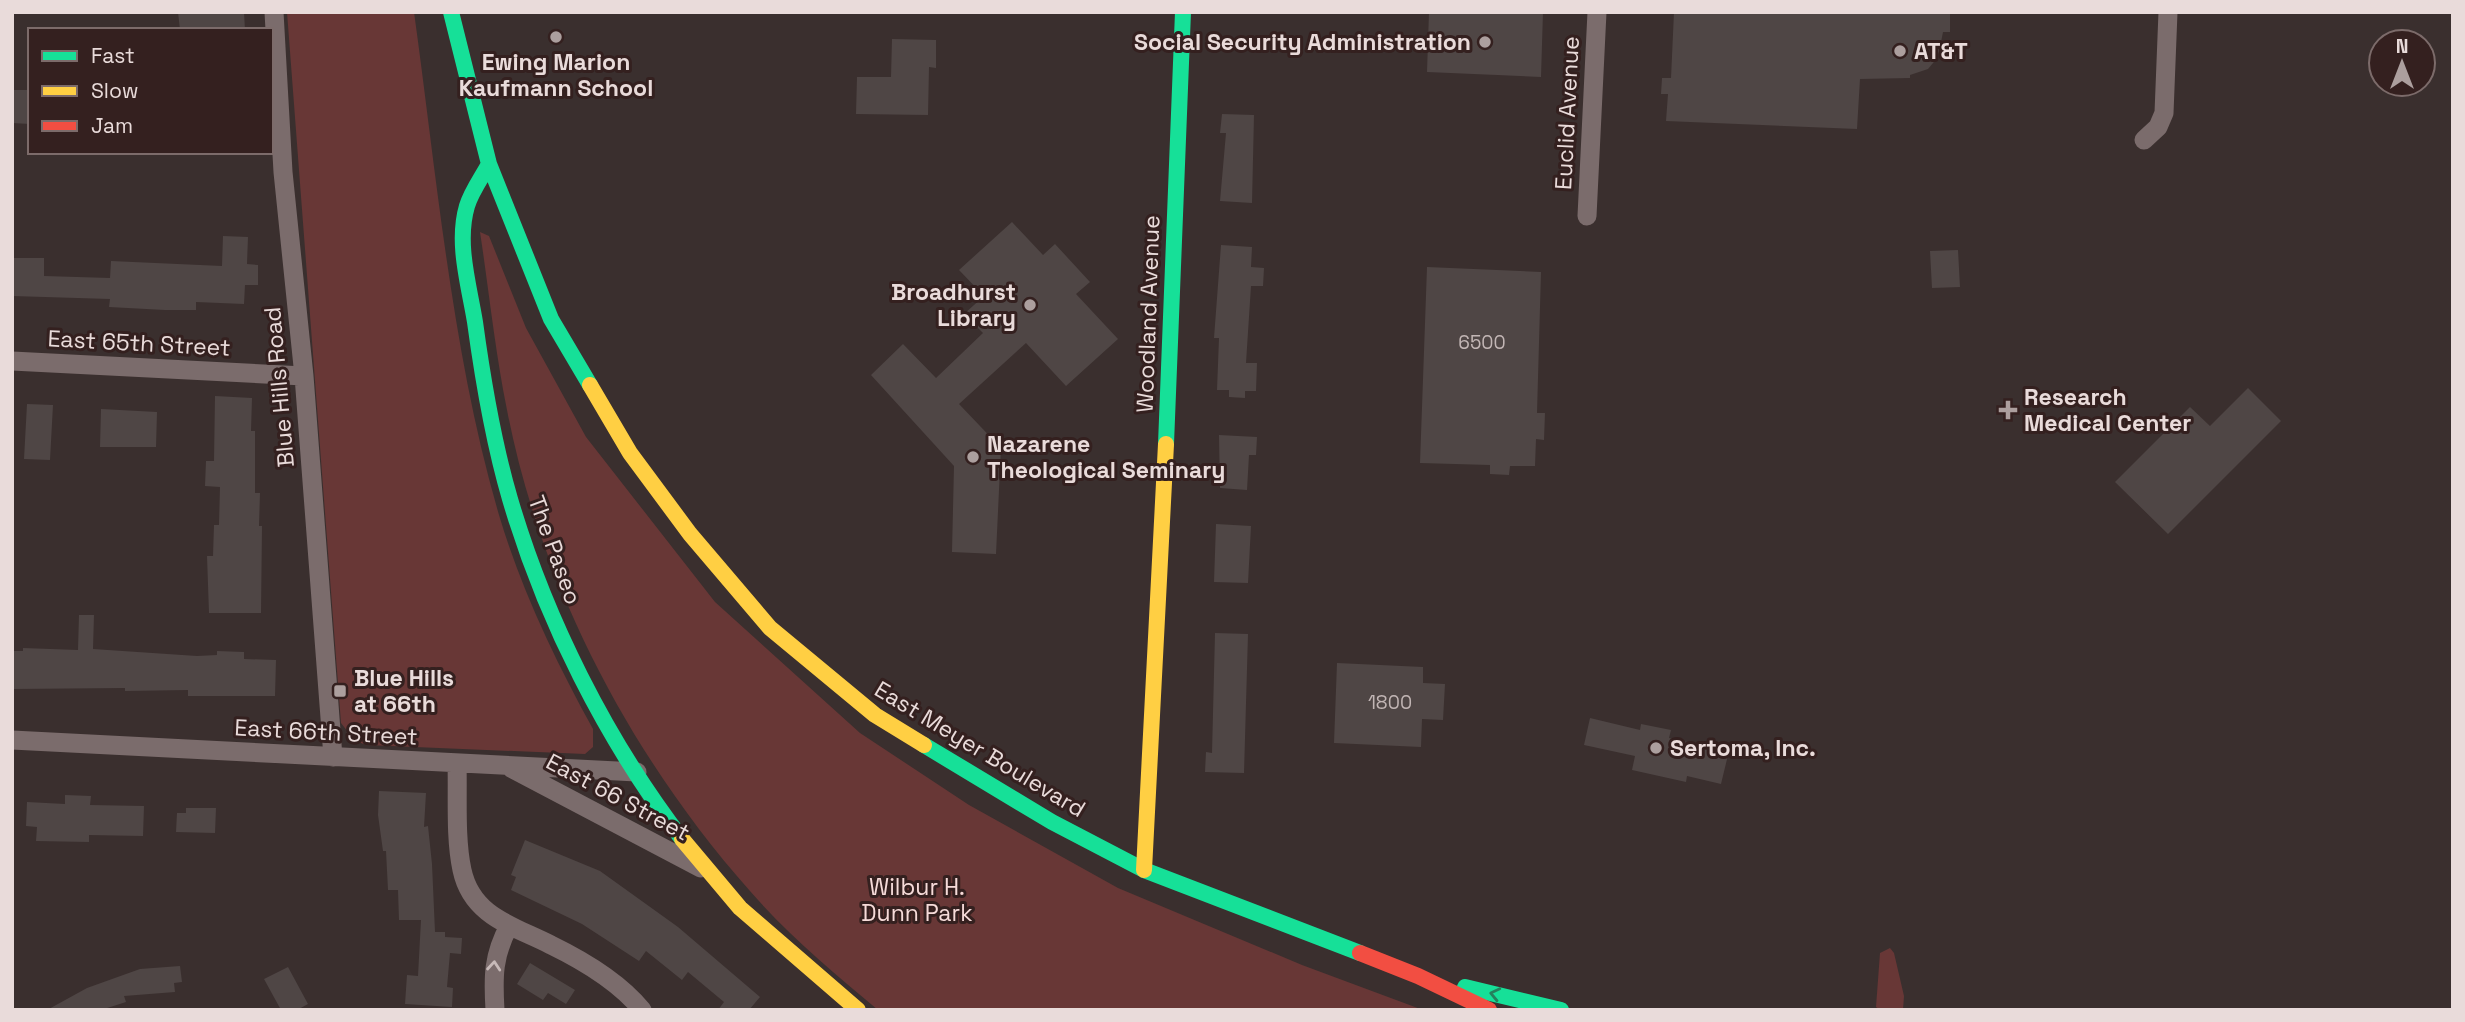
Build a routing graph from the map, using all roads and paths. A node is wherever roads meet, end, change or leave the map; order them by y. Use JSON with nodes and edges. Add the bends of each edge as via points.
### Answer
{"nodes":[{"id":1,"x":274,"y":12,"type":"edge"},
{"id":2,"x":451,"y":12,"type":"edge"},
{"id":3,"x":1183,"y":12,"type":"edge"},
{"id":4,"x":1597,"y":12,"type":"edge"},
{"id":5,"x":2168,"y":12,"type":"edge"},
{"id":6,"x":2144,"y":140,"type":"dead end"},
{"id":7,"x":489,"y":163,"type":"junction"},
{"id":8,"x":1587,"y":216,"type":"dead end"},
{"id":9,"x":12,"y":361,"type":"edge"},
{"id":10,"x":304,"y":376,"type":"junction"},
{"id":11,"x":12,"y":740,"type":"edge"},
{"id":12,"x":332,"y":757,"type":"junction"},
{"id":13,"x":457,"y":763,"type":"junction"},
{"id":14,"x":508,"y":766,"type":"junction"},
{"id":15,"x":637,"y":772,"type":"junction"},
{"id":16,"x":1144,"y":870,"type":"junction"},
{"id":17,"x":706,"y":871,"type":"junction"},
{"id":18,"x":509,"y":926,"type":"junction"},
{"id":19,"x":1418,"y":976,"type":"junction"},
{"id":20,"x":495,"y":1010,"type":"edge"},
{"id":21,"x":642,"y":1010,"type":"edge"},
{"id":22,"x":858,"y":1010,"type":"edge"},
{"id":23,"x":1489,"y":1010,"type":"edge"},
{"id":24,"x":1561,"y":1010,"type":"edge"}],
"edges":[{"from":1,"to":10,"type":"street","name":"Blue Hills Road","via":[[283,172]]},
{"from":2,"to":7,"type":"main road"},
{"from":3,"to":16,"type":"main road","name":"Woodland Avenue"},
{"from":4,"to":8,"type":"street","name":"Euclid Avenue"},
{"from":5,"to":6,"type":"street","via":[[2164,113],[2158,127]]},
{"from":7,"to":15,"type":"main road","name":"The Paseo","via":[[467,205],[462,236],[498,449],[520,531],[548,603]]},
{"from":7,"to":16,"type":"main road","name":"East Meyer Boulevard","via":[[551,319],[630,453],[690,534],[770,628],[875,715],[1052,822]]},
{"from":9,"to":10,"type":"street","name":"East 65th Street"},
{"from":10,"to":12,"type":"street","name":"Blue Hills Road"},
{"from":11,"to":12,"type":"street","name":"East 66th Street"},
{"from":12,"to":13,"type":"street","name":"East 66th Street"},
{"from":13,"to":14,"type":"street","name":"East 66th Street"},
{"from":13,"to":18,"type":"street","via":[[461,871],[476,904]]},
{"from":14,"to":15,"type":"street","name":"East 66th Street"},
{"from":14,"to":17,"type":"street","name":"East 66 Street"},
{"from":15,"to":17,"type":"main road","name":"The Paseo"},
{"from":16,"to":19,"type":"main road","name":"East Meyer Boulevard"},
{"from":17,"to":22,"type":"main road","name":"The Paseo","via":[[792,955]]},
{"from":20,"to":18,"type":"street","one_way":true,"via":[[495,952]]},
{"from":18,"to":21,"type":"street","via":[[553,945],[617,985]]},
{"from":19,"to":23,"type":"main road","name":"East Meyer Boulevard"},
{"from":24,"to":19,"type":"main road","name":"East Meyer Boulevard","one_way":true}]}
